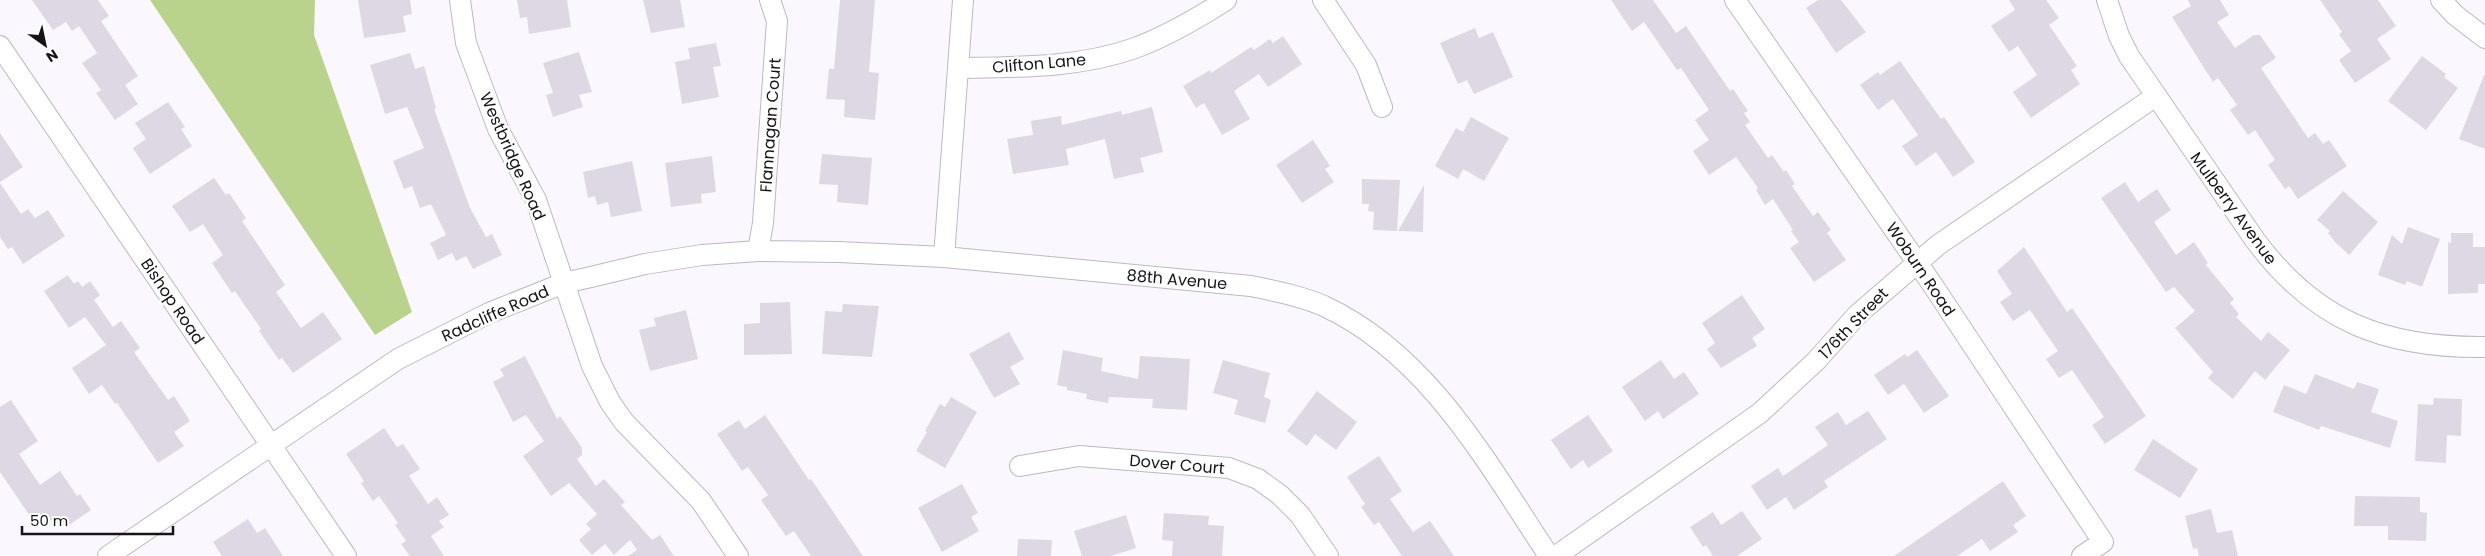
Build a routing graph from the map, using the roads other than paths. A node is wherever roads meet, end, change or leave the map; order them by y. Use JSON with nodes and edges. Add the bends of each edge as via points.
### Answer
{"nodes":[{"id":1,"x":460,"y":0,"type":"edge"},
{"id":2,"x":770,"y":0,"type":"edge"},
{"id":3,"x":963,"y":0,"type":"edge"},
{"id":4,"x":1226,"y":0,"type":"edge"},
{"id":5,"x":1323,"y":0,"type":"edge"},
{"id":6,"x":1735,"y":0,"type":"edge"},
{"id":7,"x":2107,"y":0,"type":"edge"},
{"id":8,"x":2441,"y":0,"type":"edge"},
{"id":9,"x":2485,"y":38,"type":"edge"},
{"id":10,"x":0,"y":46,"type":"edge"},
{"id":11,"x":958,"y":68,"type":"junction"},
{"id":12,"x":2156,"y":96,"type":"junction"},
{"id":13,"x":1382,"y":107,"type":"dead end"},
{"id":14,"x":758,"y":251,"type":"junction"},
{"id":15,"x":944,"y":257,"type":"junction"},
{"id":16,"x":1916,"y":262,"type":"junction"},
{"id":17,"x":564,"y":283,"type":"junction"},
{"id":18,"x":2485,"y":347,"type":"edge"},
{"id":19,"x":272,"y":446,"type":"junction"},
{"id":20,"x":1020,"y":466,"type":"dead end"},
{"id":21,"x":108,"y":556,"type":"edge"},
{"id":22,"x":346,"y":556,"type":"edge"},
{"id":23,"x":738,"y":556,"type":"edge"},
{"id":24,"x":1328,"y":556,"type":"edge"},
{"id":25,"x":1550,"y":556,"type":"edge"},
{"id":26,"x":1556,"y":556,"type":"edge"},
{"id":27,"x":2082,"y":556,"type":"edge"}],
"edges":[{"from":1,"to":17,"type":"street","name":"Westbridge Road","via":[[466,43],[498,129],[536,200]]},
{"from":2,"to":14,"type":"street","name":"Flannagan Court","via":[[777,21],[763,222]]},
{"from":3,"to":11,"type":"street"},
{"from":4,"to":11,"type":"street","name":"Clifton Lane","via":[[1156,39],[1100,57],[1038,66]]},
{"from":5,"to":13,"type":"street","via":[[1366,65]]},
{"from":6,"to":16,"type":"street","name":"Woburn Road"},
{"from":7,"to":12,"type":"street","name":"Mulberry Avenue","via":[[2129,56]]},
{"from":8,"to":9,"type":"street"},
{"from":10,"to":19,"type":"street","name":"Bishop Road"},
{"from":11,"to":15,"type":"street"},
{"from":12,"to":16,"type":"street","name":"176th Street"},
{"from":12,"to":18,"type":"street","name":"Mulberry Avenue","via":[[2266,255],[2322,307],[2369,331],[2398,340],[2431,346]]},
{"from":14,"to":15,"type":"street","name":"Radcliffe Road"},
{"from":14,"to":17,"type":"street","name":"Radcliffe Road","via":[[645,264]]},
{"from":15,"to":25,"type":"street","name":"88th Avenue","via":[[1251,286],[1323,306],[1401,356],[1445,403]]},
{"from":16,"to":26,"type":"street","name":"176th Street","via":[[1857,315],[1816,361],[1760,413]]},
{"from":16,"to":27,"type":"street","name":"Woburn Road","via":[[2103,542]]},
{"from":17,"to":19,"type":"street","name":"Radcliffe Road","via":[[489,312],[398,359]]},
{"from":17,"to":23,"type":"street","name":"Westbridge Road","via":[[592,366],[610,402],[644,445],[701,501]]},
{"from":19,"to":21,"type":"street","name":"Radcliffe Road"},
{"from":19,"to":22,"type":"street","name":"Bishop Road"},
{"from":20,"to":24,"type":"street","name":"Dover Court","via":[[1079,456],[1230,468],[1258,479],[1280,494],[1300,515]]}]}
